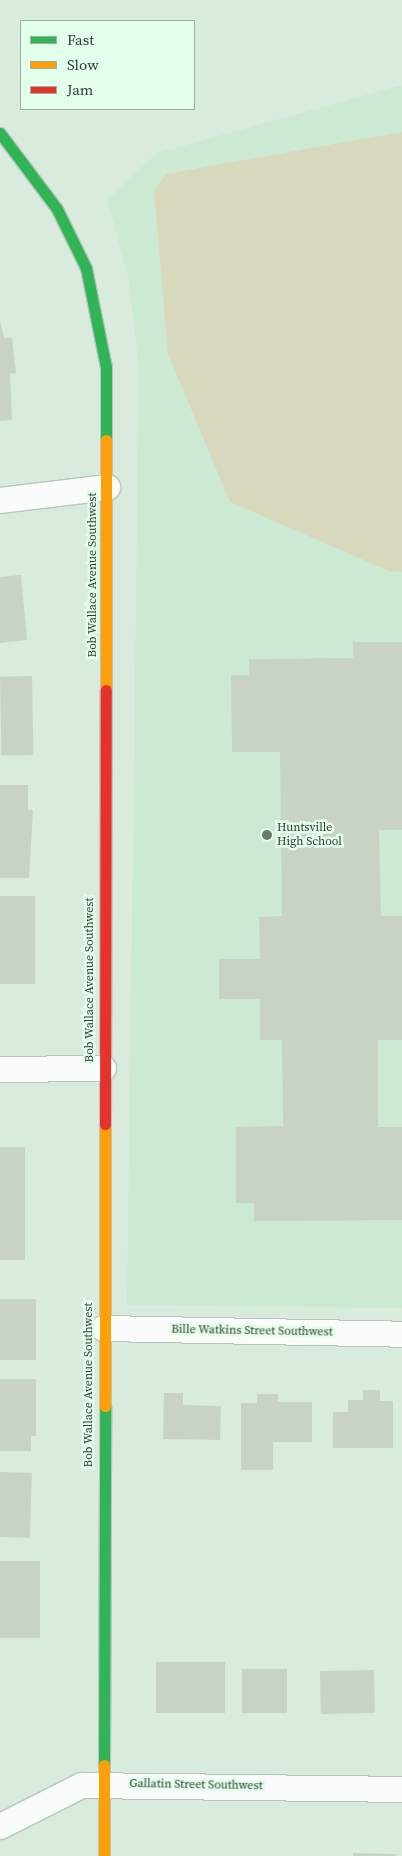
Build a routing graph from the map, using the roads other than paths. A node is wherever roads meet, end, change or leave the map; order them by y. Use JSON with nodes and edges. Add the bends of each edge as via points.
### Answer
{"nodes":[{"id":1,"x":0,"y":133,"type":"edge"},
{"id":2,"x":107,"y":487,"type":"junction"},
{"id":3,"x":0,"y":500,"type":"edge"},
{"id":4,"x":103,"y":1068,"type":"junction"},
{"id":5,"x":0,"y":1069,"type":"edge"},
{"id":6,"x":103,"y":1328,"type":"junction"},
{"id":7,"x":402,"y":1334,"type":"edge"},
{"id":8,"x":104,"y":1783,"type":"junction"},
{"id":9,"x":402,"y":1789,"type":"edge"},
{"id":10,"x":0,"y":1826,"type":"edge"},
{"id":11,"x":104,"y":1856,"type":"edge"}],
"edges":[{"from":1,"to":2,"type":"main road","name":"Bob Wallace Avenue Southwest","via":[[58,209],[86,268],[106,367]]},
{"from":2,"to":3,"type":"street"},
{"from":2,"to":4,"type":"main road","name":"Bob Wallace Avenue Southwest"},
{"from":4,"to":5,"type":"street"},
{"from":4,"to":6,"type":"main road","name":"Bob Wallace Avenue Southwest"},
{"from":6,"to":7,"type":"street","name":"Bille Watkins Street Southwest"},
{"from":6,"to":8,"type":"main road","name":"Bob Wallace Avenue Southwest"},
{"from":8,"to":9,"type":"street","name":"Gallatin Street Southwest"},
{"from":8,"to":10,"type":"street","name":"Gallatin Street Southwest","via":[[81,1784]]},
{"from":8,"to":11,"type":"main road","name":"Bob Wallace Avenue Southwest"}]}
